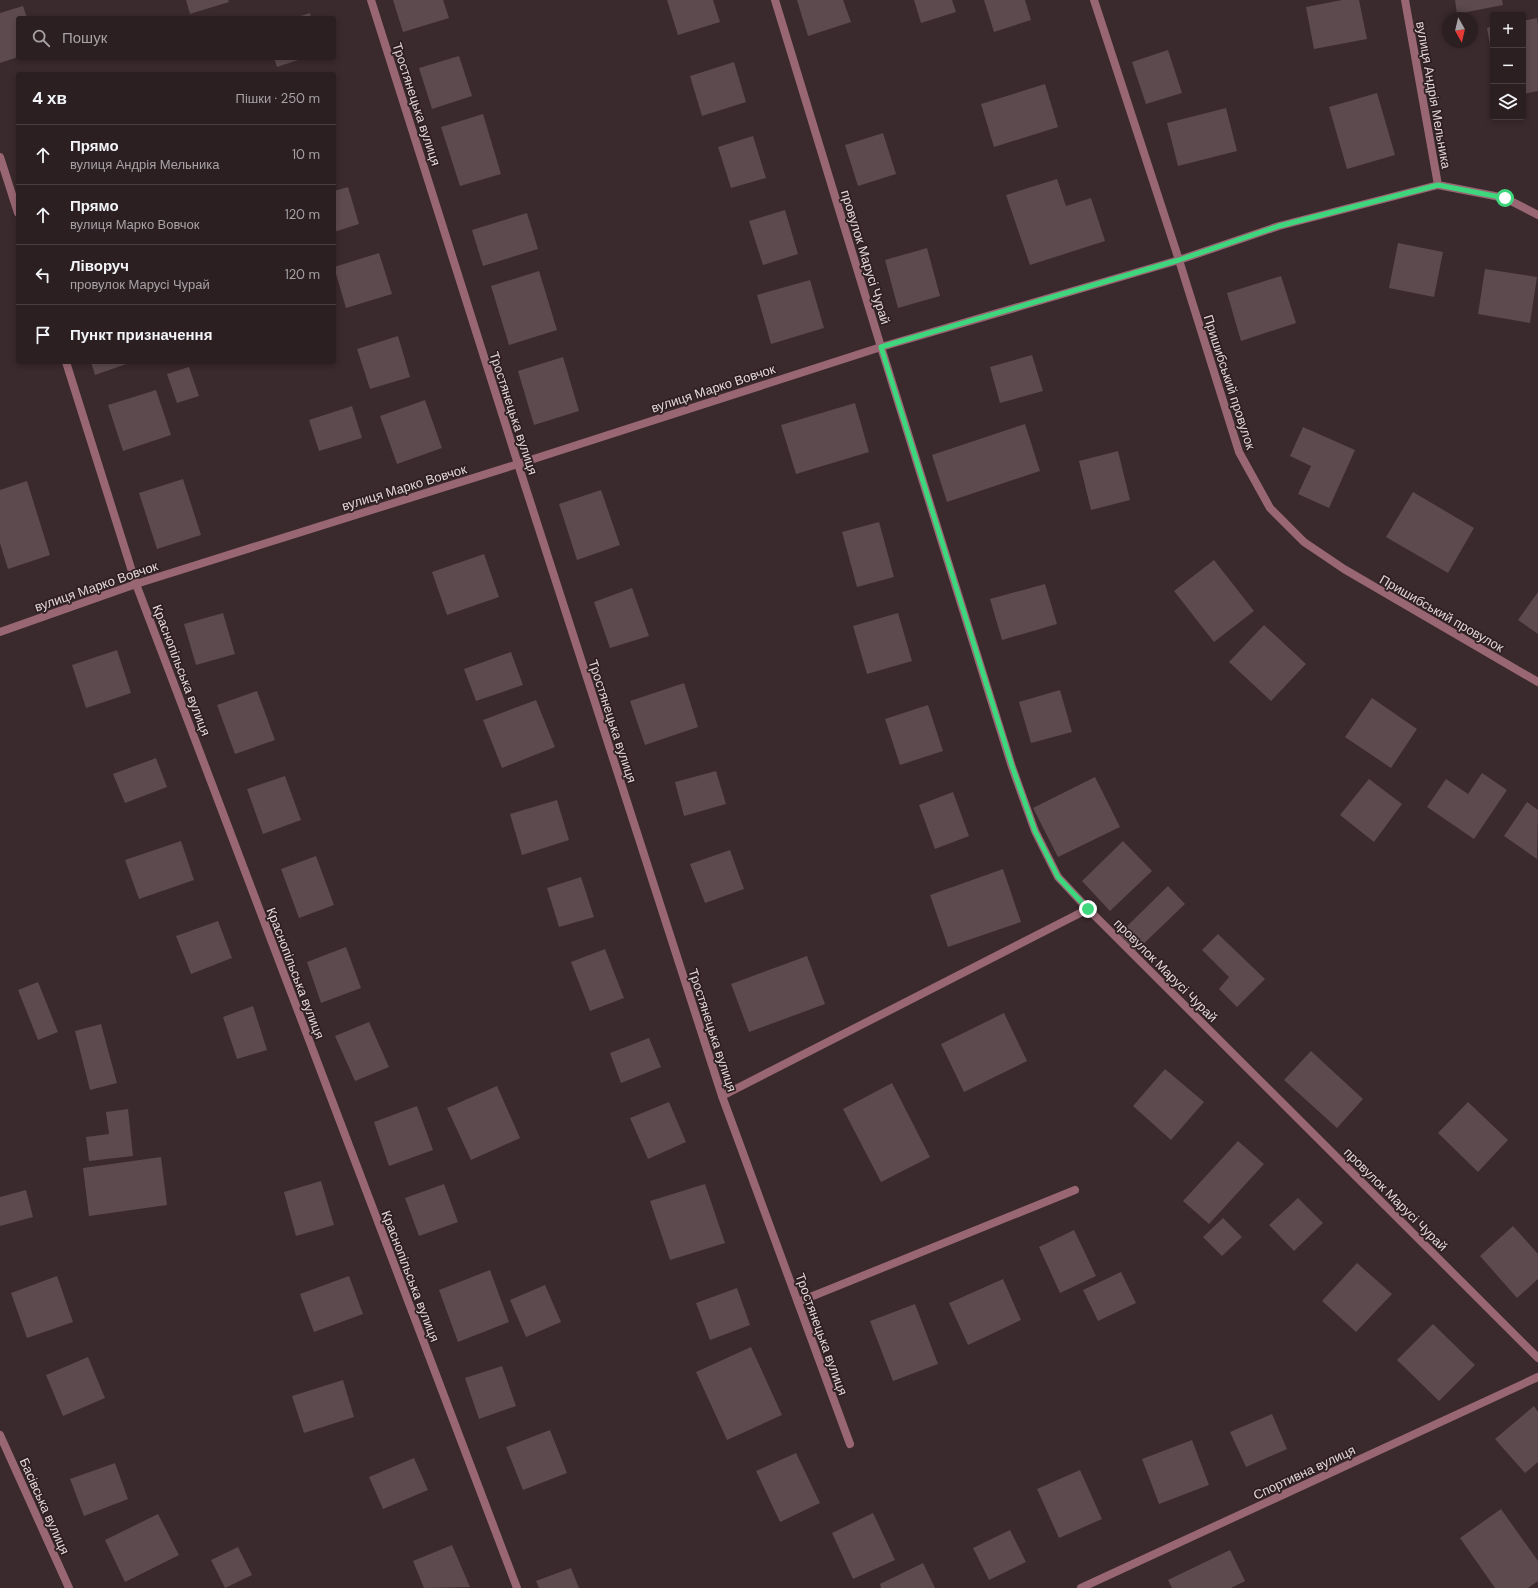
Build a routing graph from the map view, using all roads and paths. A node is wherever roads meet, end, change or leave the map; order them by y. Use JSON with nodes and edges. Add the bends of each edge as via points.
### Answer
{"nodes":[{"id":1,"x":372,"y":0,"type":"edge"},
{"id":2,"x":775,"y":0,"type":"edge"},
{"id":3,"x":1094,"y":0,"type":"edge"},
{"id":4,"x":1405,"y":0,"type":"edge"},
{"id":5,"x":0,"y":157,"type":"edge"},
{"id":6,"x":1438,"y":185,"type":"junction"},
{"id":7,"x":16,"y":207,"type":"edge"},
{"id":8,"x":1538,"y":215,"type":"edge"},
{"id":9,"x":1179,"y":260,"type":"junction"},
{"id":10,"x":881,"y":347,"type":"junction"},
{"id":11,"x":67,"y":364,"type":"edge"},
{"id":12,"x":518,"y":464,"type":"junction"},
{"id":13,"x":136,"y":584,"type":"junction"},
{"id":14,"x":0,"y":632,"type":"edge"},
{"id":15,"x":1538,"y":682,"type":"edge"},
{"id":16,"x":1088,"y":909,"type":"junction"},
{"id":17,"x":722,"y":1096,"type":"junction"},
{"id":18,"x":1075,"y":1190,"type":"dead end"},
{"id":19,"x":798,"y":1302,"type":"junction"},
{"id":20,"x":1538,"y":1358,"type":"edge"},
{"id":21,"x":1538,"y":1377,"type":"edge"},
{"id":22,"x":0,"y":1435,"type":"edge"},
{"id":23,"x":850,"y":1444,"type":"dead end"},
{"id":24,"x":69,"y":1588,"type":"edge"},
{"id":25,"x":517,"y":1588,"type":"edge"},
{"id":26,"x":1081,"y":1588,"type":"edge"}],
"edges":[{"from":1,"to":12,"type":"street","name":"Тростянецька вулиця"},
{"from":2,"to":10,"type":"street","name":"провулок Марусі Чурай"},
{"from":3,"to":9,"type":"street","name":"Пришибський провулок"},
{"from":4,"to":6,"type":"street","name":"вулиця Андрія Мельника"},
{"from":5,"to":7,"type":"street"},
{"from":6,"to":8,"type":"street","name":"вулиця Андрія Мельника","via":[[1505,198]]},
{"from":6,"to":9,"type":"street","name":"вулиця Марко Вовчок","via":[[1279,226]]},
{"from":9,"to":10,"type":"street","name":"вулиця Марко Вовчок"},
{"from":9,"to":15,"type":"street","name":"Пришибський провулок","via":[[1239,452],[1270,508],[1304,542],[1344,569]]},
{"from":10,"to":12,"type":"street","name":"вулиця Марко Вовчок"},
{"from":10,"to":16,"type":"street","name":"провулок Марусі Чурай","via":[[1012,766],[1035,831],[1058,877]]},
{"from":11,"to":13,"type":"street","name":"Краснопільська вулиця"},
{"from":12,"to":13,"type":"street","name":"вулиця Марко Вовчок"},
{"from":12,"to":17,"type":"street","name":"Тростянецька вулиця"},
{"from":13,"to":14,"type":"street","name":"вулиця Марко Вовчок"},
{"from":13,"to":25,"type":"street","name":"Краснопільська вулиця"},
{"from":16,"to":17,"type":"street"},
{"from":16,"to":20,"type":"street","name":"провулок Марусі Чурай"},
{"from":17,"to":19,"type":"street","name":"Тростянецька вулиця"},
{"from":18,"to":19,"type":"street"},
{"from":19,"to":23,"type":"street","name":"Тростянецька вулиця"},
{"from":21,"to":26,"type":"street","name":"Спортивна вулиця"},
{"from":22,"to":24,"type":"street","name":"Басівська вулиця"}]}
